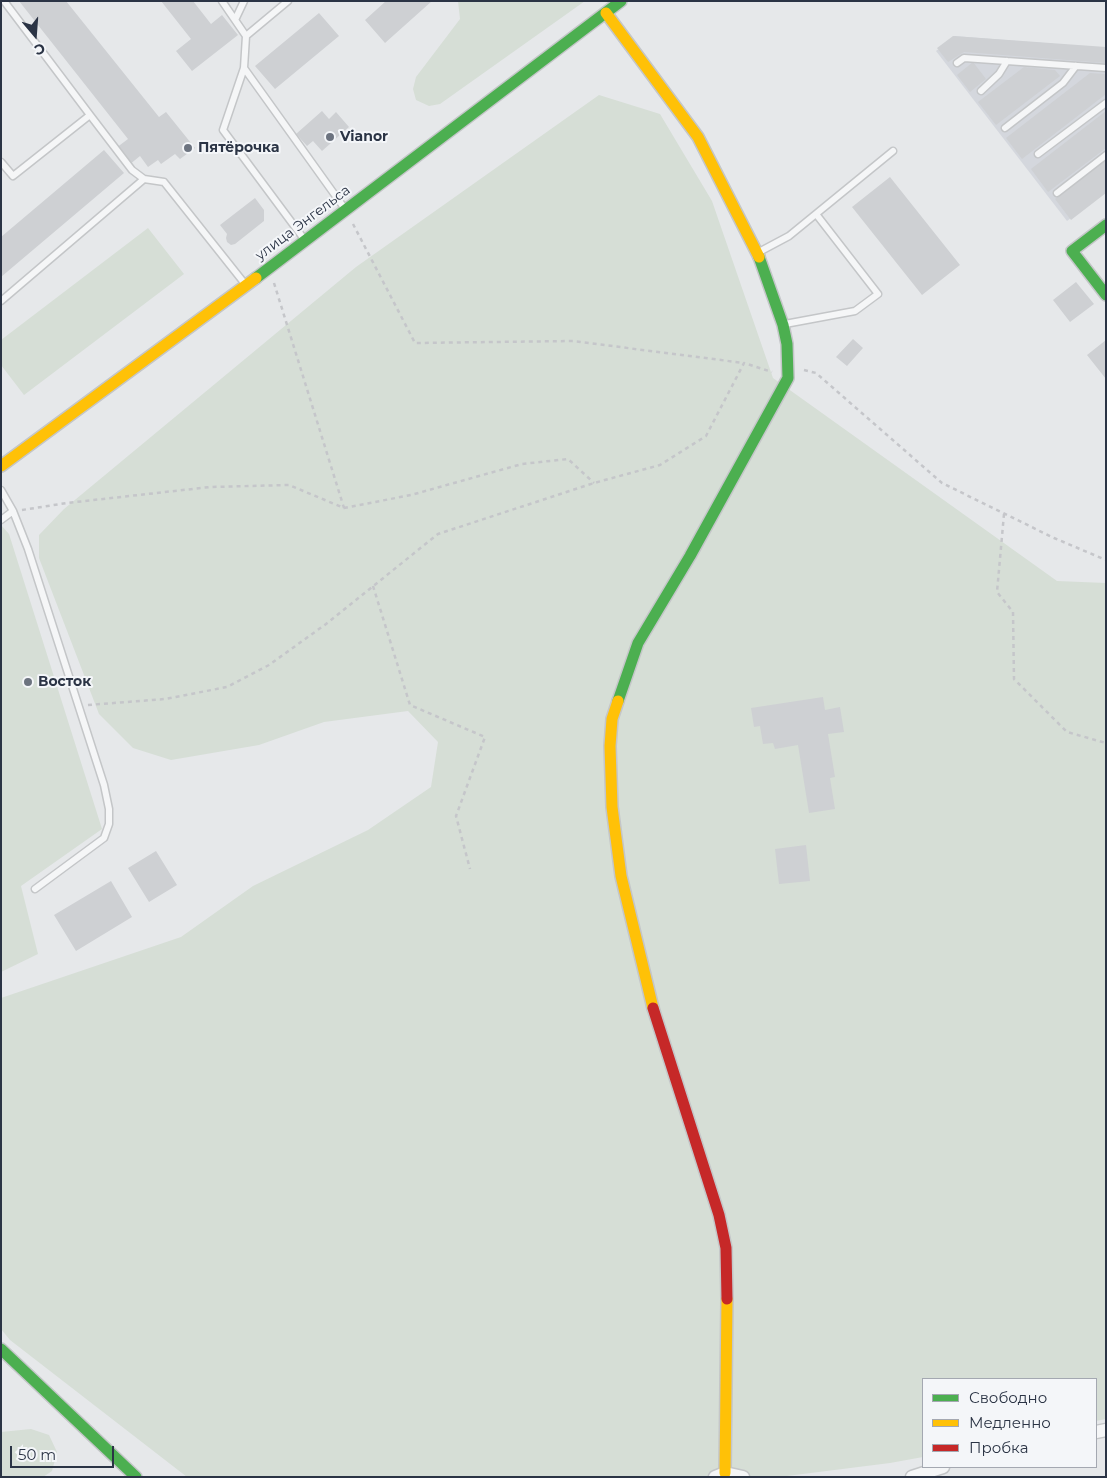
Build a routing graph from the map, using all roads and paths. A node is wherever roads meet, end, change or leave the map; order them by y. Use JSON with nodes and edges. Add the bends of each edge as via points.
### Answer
{"nodes":[{"id":1,"x":4,"y":1,"type":"edge"},
{"id":2,"x":222,"y":1,"type":"edge"},
{"id":3,"x":244,"y":1,"type":"edge"},
{"id":4,"x":288,"y":1,"type":"edge"},
{"id":5,"x":621,"y":1,"type":"edge"},
{"id":6,"x":606,"y":12,"type":"junction"},
{"id":7,"x":235,"y":20,"type":"junction"},
{"id":8,"x":246,"y":36,"type":"junction"},
{"id":9,"x":1007,"y":61,"type":"junction"},
{"id":10,"x":957,"y":63,"type":"dead end"},
{"id":11,"x":1076,"y":66,"type":"junction"},
{"id":12,"x":244,"y":68,"type":"junction"},
{"id":13,"x":1106,"y":68,"type":"edge"},
{"id":14,"x":981,"y":92,"type":"dead end"},
{"id":15,"x":1106,"y":103,"type":"edge"},
{"id":16,"x":90,"y":116,"type":"junction"},
{"id":17,"x":1004,"y":128,"type":"dead end"},
{"id":18,"x":893,"y":151,"type":"dead end"},
{"id":19,"x":1038,"y":154,"type":"dead end"},
{"id":20,"x":1106,"y":155,"type":"edge"},
{"id":21,"x":1,"y":162,"type":"edge"},
{"id":22,"x":144,"y":179,"type":"junction"},
{"id":23,"x":1057,"y":193,"type":"dead end"},
{"id":24,"x":346,"y":210,"type":"junction"},
{"id":25,"x":816,"y":214,"type":"junction"},
{"id":26,"x":1106,"y":225,"type":"edge"},
{"id":27,"x":305,"y":240,"type":"junction"},
{"id":28,"x":758,"y":253,"type":"junction"},
{"id":29,"x":270,"y":267,"type":"junction"},
{"id":30,"x":246,"y":285,"type":"junction"},
{"id":31,"x":1106,"y":295,"type":"edge"},
{"id":32,"x":1,"y":301,"type":"edge"},
{"id":33,"x":783,"y":325,"type":"junction"},
{"id":34,"x":744,"y":363,"type":"junction"},
{"id":35,"x":788,"y":372,"type":"junction"},
{"id":36,"x":1,"y":466,"type":"edge"},
{"id":37,"x":594,"y":483,"type":"junction"},
{"id":38,"x":1,"y":490,"type":"edge"},
{"id":39,"x":344,"y":508,"type":"junction"},
{"id":40,"x":13,"y":511,"type":"junction"},
{"id":41,"x":1004,"y":514,"type":"junction"},
{"id":42,"x":1,"y":520,"type":"edge"},
{"id":43,"x":1106,"y":560,"type":"edge"},
{"id":44,"x":373,"y":586,"type":"junction"},
{"id":45,"x":78,"y":706,"type":"junction"},
{"id":46,"x":1106,"y":743,"type":"edge"},
{"id":47,"x":470,"y":870,"type":"dead end"},
{"id":48,"x":35,"y":889,"type":"dead end"},
{"id":49,"x":1,"y":1349,"type":"edge"},
{"id":50,"x":939,"y":1468,"type":"edge"},
{"id":51,"x":720,"y":1475,"type":"edge"},
{"id":52,"x":136,"y":1477,"type":"edge"},
{"id":53,"x":743,"y":1477,"type":"edge"},
{"id":54,"x":912,"y":1477,"type":"edge"}],
"edges":[{"from":1,"to":16,"type":"lane"},
{"from":2,"to":7,"type":"lane"},
{"from":3,"to":7,"type":"lane"},
{"from":4,"to":8,"type":"lane"},
{"from":5,"to":6,"type":"street","name":"улица Энгельса"},
{"from":6,"to":24,"type":"street","name":"улица Энгельса"},
{"from":6,"to":28,"type":"street","via":[[698,137]]},
{"from":7,"to":8,"type":"lane"},
{"from":8,"to":12,"type":"lane"},
{"from":9,"to":10,"type":"lane","via":[[964,58]]},
{"from":9,"to":11,"type":"lane"},
{"from":9,"to":14,"type":"lane"},
{"from":11,"to":13,"type":"lane"},
{"from":11,"to":17,"type":"lane","via":[[1064,83]]},
{"from":12,"to":24,"type":"lane"},
{"from":12,"to":27,"type":"lane","via":[[223,130]]},
{"from":15,"to":19,"type":"lane"},
{"from":16,"to":21,"type":"lane","via":[[13,176]]},
{"from":16,"to":22,"type":"lane","via":[[132,170]]},
{"from":18,"to":25,"type":"lane"},
{"from":20,"to":23,"type":"lane"},
{"from":22,"to":30,"type":"lane","via":[[164,182]]},
{"from":22,"to":32,"type":"lane"},
{"from":24,"to":27,"type":"street","name":"улица Энгельса"},
{"from":24,"to":34,"type":"path","via":[[415,344],[573,342]]},
{"from":25,"to":28,"type":"lane","via":[[788,236]]},
{"from":25,"to":33,"type":"lane","via":[[878,294],[855,311]]},
{"from":26,"to":31,"type":"street","via":[[1072,251]]},
{"from":27,"to":29,"type":"street","name":"улица Энгельса"},
{"from":28,"to":33,"type":"street"},
{"from":29,"to":30,"type":"street","name":"улица Энгельса"},
{"from":29,"to":39,"type":"path"},
{"from":30,"to":36,"type":"street","name":"улица Энгельса"},
{"from":33,"to":35,"type":"street"},
{"from":34,"to":35,"type":"path"},
{"from":34,"to":37,"type":"path","via":[[706,436],[660,465]]},
{"from":35,"to":41,"type":"path","via":[[816,373],[942,483]]},
{"from":35,"to":51,"type":"street","via":[[690,556],[638,643],[612,719],[612,807],[621,876],[652,1004],[719,1215],[726,1248]]},
{"from":37,"to":39,"type":"path","via":[[568,459],[522,464],[411,495]]},
{"from":37,"to":44,"type":"path","via":[[438,534]]},
{"from":38,"to":40,"type":"lane"},
{"from":39,"to":40,"type":"path","via":[[289,485],[210,487]]},
{"from":40,"to":42,"type":"lane"},
{"from":40,"to":45,"type":"lane"},
{"from":41,"to":43,"type":"path"},
{"from":41,"to":46,"type":"path","via":[[997,592],[1012,612],[1014,679],[1068,732]]},
{"from":44,"to":45,"type":"path","via":[[269,665],[227,687],[165,698]]},
{"from":44,"to":47,"type":"path","via":[[410,705],[486,737],[456,816]]},
{"from":45,"to":48,"type":"lane","via":[[104,785],[109,824],[104,838]]},
{"from":49,"to":52,"type":"street"},
{"from":50,"to":54,"type":"street"},
{"from":51,"to":53,"type":"street"}]}
